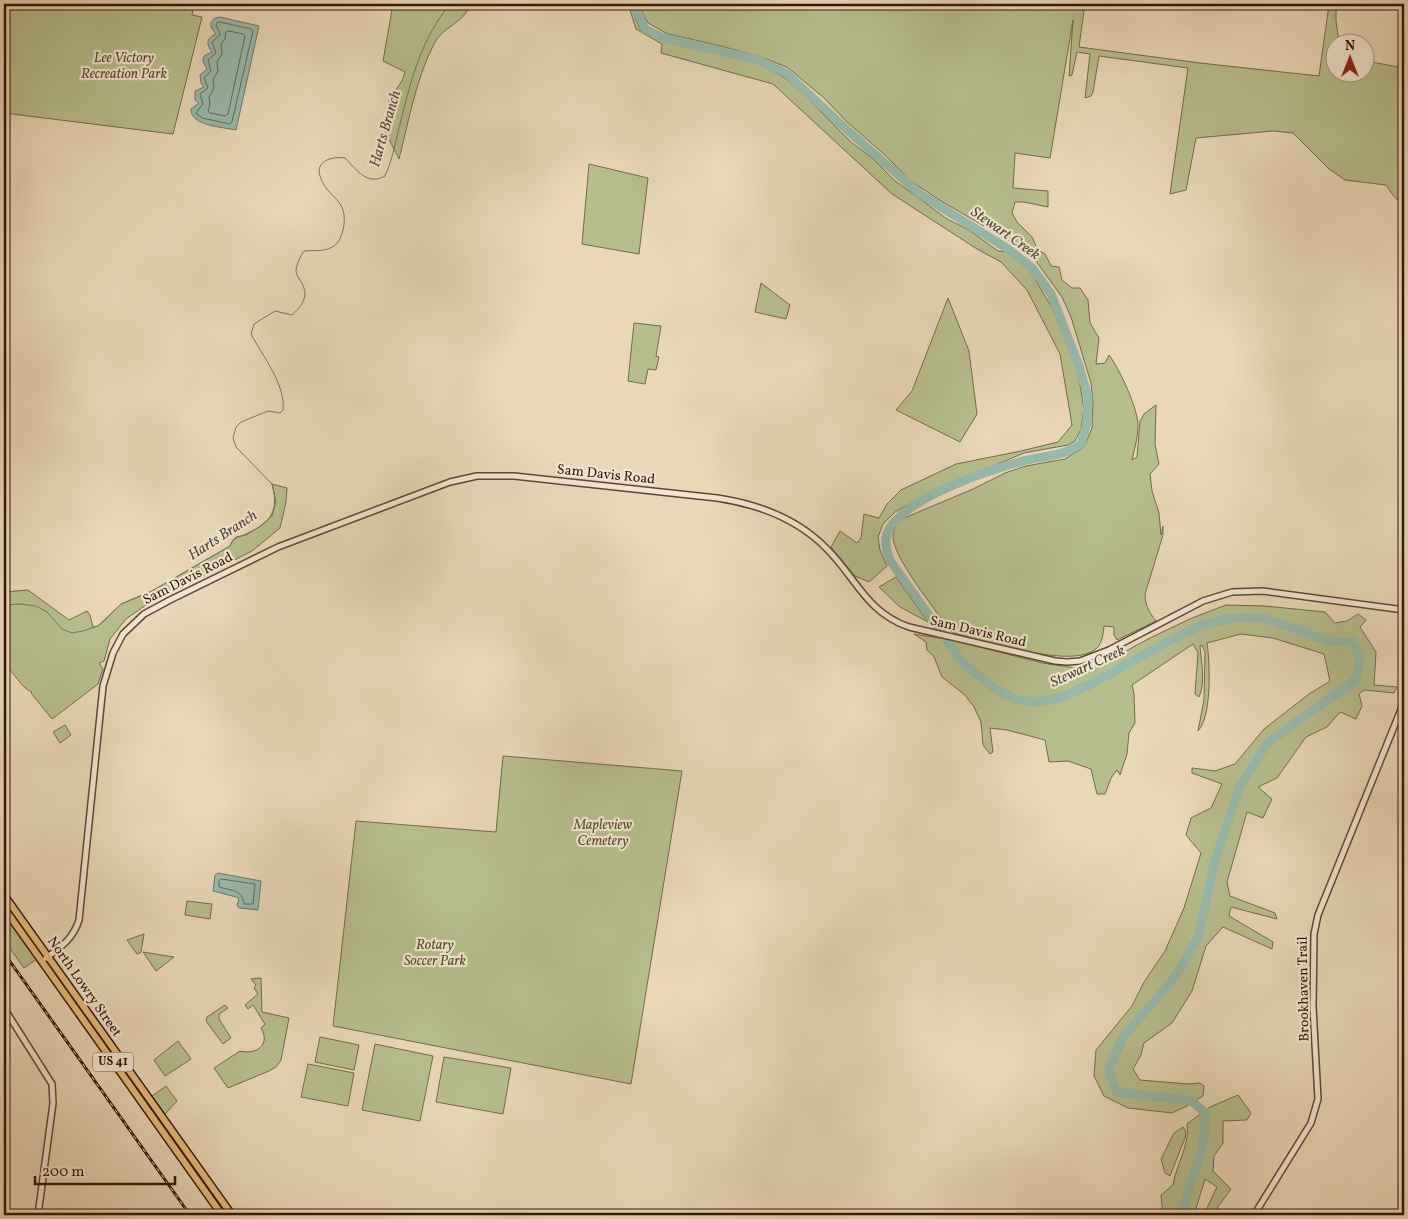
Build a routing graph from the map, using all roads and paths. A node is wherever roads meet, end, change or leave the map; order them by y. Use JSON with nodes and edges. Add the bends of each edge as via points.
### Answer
{"nodes":[{"id":1,"x":1404,"y":610,"type":"edge"},
{"id":2,"x":1404,"y":702,"type":"edge"},
{"id":3,"x":4,"y":895,"type":"edge"},
{"id":4,"x":4,"y":908,"type":"edge"},
{"id":5,"x":45,"y":959,"type":"junction"},
{"id":6,"x":4,"y":1008,"type":"edge"},
{"id":7,"x":38,"y":1215,"type":"edge"},
{"id":8,"x":222,"y":1215,"type":"edge"},
{"id":9,"x":232,"y":1215,"type":"edge"},
{"id":10,"x":1254,"y":1215,"type":"edge"}],
"edges":[{"from":1,"to":5,"type":"street","name":"Sam Davis Road","via":[[1290,594],[1248,590],[1232,592],[1203,602],[1109,650],[1080,661],[1055,661],[893,621],[864,596],[827,549],[804,530],[771,512],[732,500],[514,476],[484,476],[450,482],[270,550],[170,600],[136,620],[123,634],[102,686],[76,931],[68,942]]},
{"from":2,"to":10,"type":"street","name":"Brookhaven Trail","via":[[1318,915],[1314,934],[1313,1007],[1318,1099],[1311,1123]]},
{"from":3,"to":5,"type":"main road","name":"North Lowry Street","number":"US 41"},
{"from":4,"to":5,"type":"main road","number":"US 41"},
{"from":5,"to":8,"type":"main road","number":"US 41"},
{"from":5,"to":9,"type":"main road","name":"North Lowry Street","number":"US 41"},
{"from":6,"to":7,"type":"street","via":[[53,1086]]}]}
